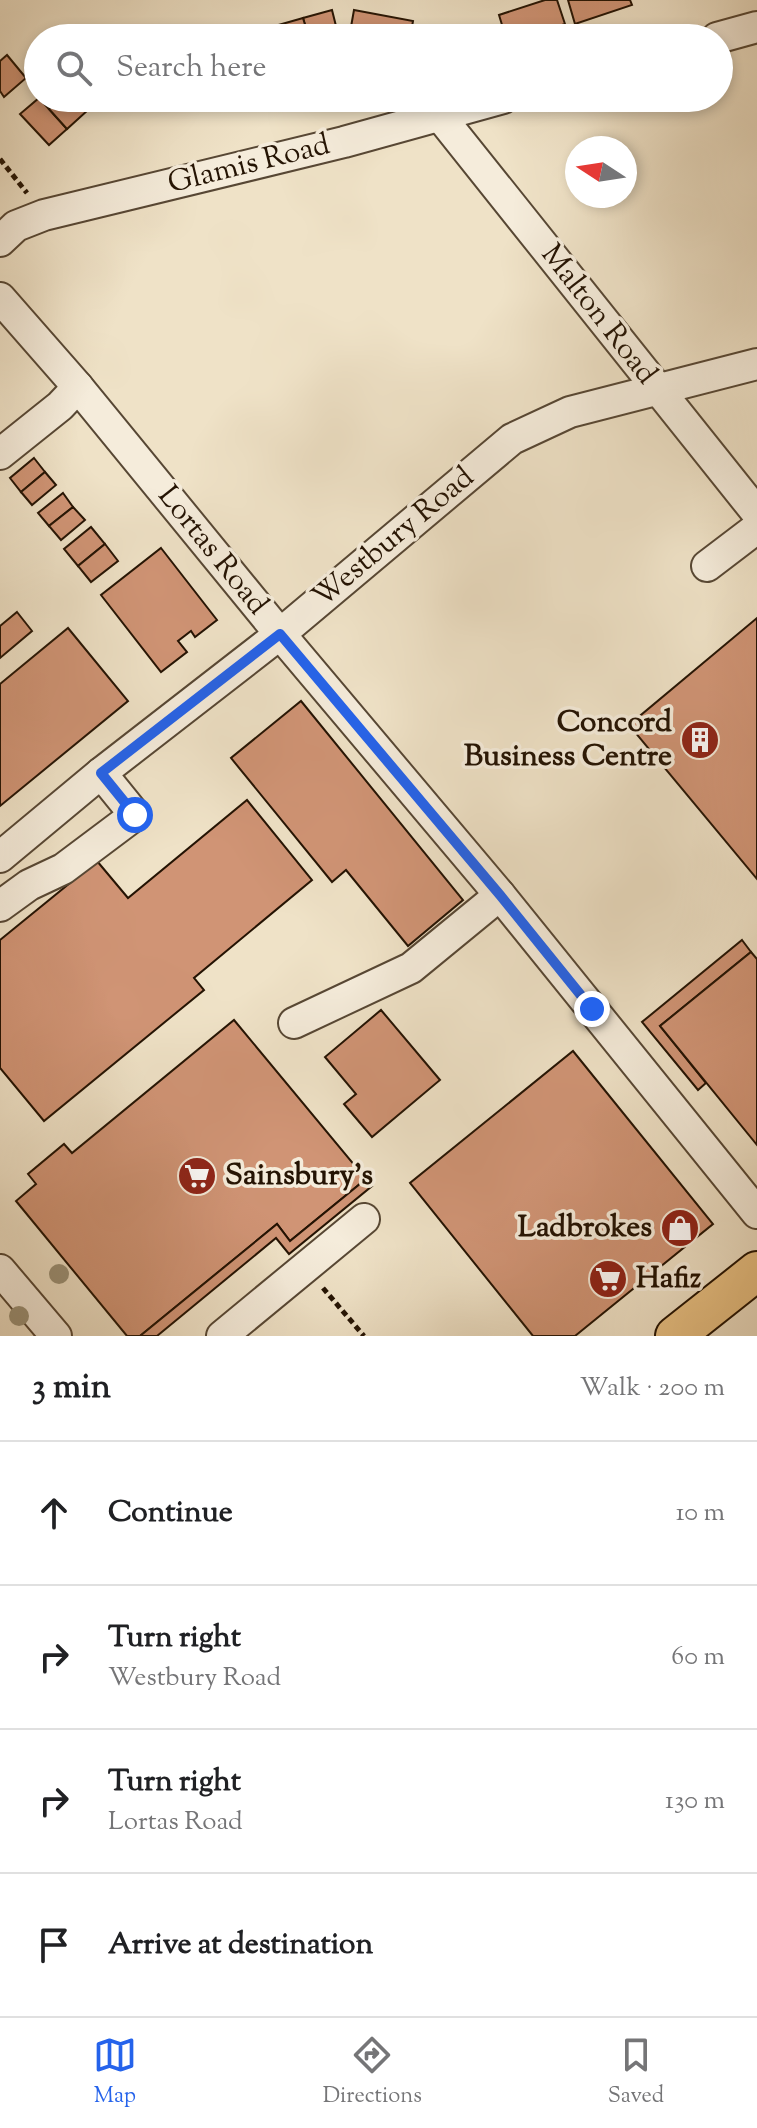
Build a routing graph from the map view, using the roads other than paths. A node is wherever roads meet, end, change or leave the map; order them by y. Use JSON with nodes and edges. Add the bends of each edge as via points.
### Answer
{"nodes":[{"id":1,"x":757,"y":27,"type":"edge"},
{"id":2,"x":733,"y":34,"type":"edge"},
{"id":3,"x":454,"y":112,"type":"edge"},
{"id":4,"x":440,"y":116,"type":"junction"},
{"id":5,"x":0,"y":241,"type":"edge"},
{"id":6,"x":5,"y":313,"type":"edge"},
{"id":7,"x":757,"y":364,"type":"edge"},
{"id":8,"x":78,"y":387,"type":"junction"},
{"id":9,"x":657,"y":391,"type":"junction"},
{"id":10,"x":0,"y":454,"type":"edge"},
{"id":11,"x":757,"y":513,"type":"edge"},
{"id":12,"x":757,"y":528,"type":"edge"},
{"id":13,"x":707,"y":566,"type":"dead end"},
{"id":14,"x":280,"y":634,"type":"junction"},
{"id":15,"x":101,"y":773,"type":"junction"},
{"id":16,"x":0,"y":857,"type":"edge"},
{"id":17,"x":500,"y":895,"type":"junction"},
{"id":18,"x":0,"y":906,"type":"edge"},
{"id":19,"x":294,"y":1023,"type":"dead end"},
{"id":20,"x":757,"y":1213,"type":"edge"},
{"id":21,"x":364,"y":1219,"type":"dead end"},
{"id":22,"x":0,"y":1270,"type":"edge"},
{"id":23,"x":757,"y":1271,"type":"edge"},
{"id":24,"x":56,"y":1336,"type":"edge"},
{"id":25,"x":222,"y":1336,"type":"edge"},
{"id":26,"x":675,"y":1336,"type":"edge"}],
"edges":[{"from":1,"to":2,"type":"street"},
{"from":3,"to":4,"type":"street","name":"Glamis Road"},
{"from":4,"to":5,"type":"street","name":"Glamis Road","via":[[44,215],[16,226]]},
{"from":4,"to":9,"type":"street","name":"Malton Road"},
{"from":6,"to":8,"type":"street","name":"Lortas Road"},
{"from":7,"to":9,"type":"street","name":"Westbury Road"},
{"from":8,"to":10,"type":"street"},
{"from":8,"to":14,"type":"street","name":"Lortas Road"},
{"from":9,"to":11,"type":"street","name":"Malton Road"},
{"from":9,"to":14,"type":"street","name":"Westbury Road","via":[[570,412],[512,439]]},
{"from":12,"to":13,"type":"street"},
{"from":14,"to":15,"type":"street","name":"Westbury Road"},
{"from":14,"to":17,"type":"street","name":"Lortas Road"},
{"from":15,"to":16,"type":"street","name":"Westbury Road"},
{"from":15,"to":18,"type":"street","via":[[135,815],[63,869]]},
{"from":17,"to":19,"type":"street","via":[[411,968]]},
{"from":17,"to":20,"type":"street","name":"Lortas Road"},
{"from":21,"to":25,"type":"street"},
{"from":22,"to":24,"type":"street"},
{"from":23,"to":26,"type":"main road"}]}
